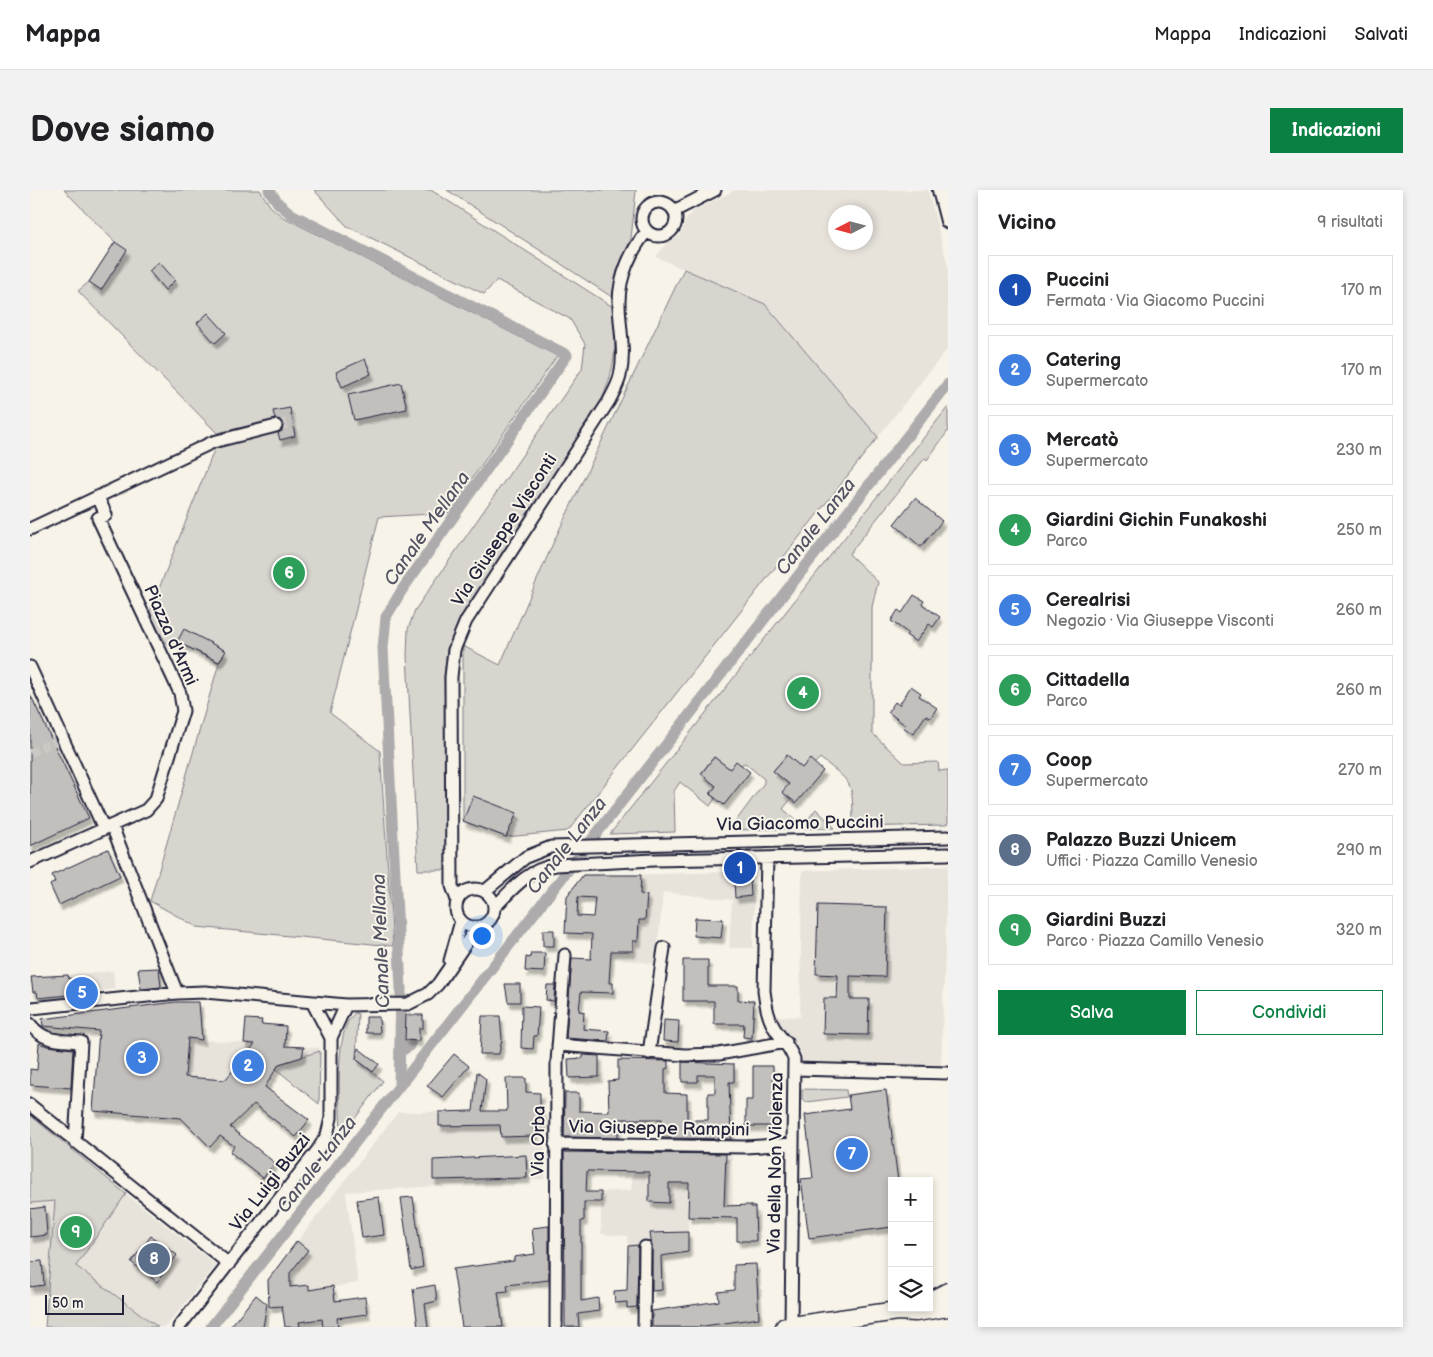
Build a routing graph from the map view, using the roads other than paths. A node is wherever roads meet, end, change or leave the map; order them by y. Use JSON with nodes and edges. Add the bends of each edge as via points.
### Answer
{"nodes":[{"id":1,"x":650,"y":190,"type":"edge"},
{"id":2,"x":715,"y":190,"type":"edge"},
{"id":3,"x":940,"y":190,"type":"edge"},
{"id":4,"x":654,"y":202,"type":"junction"},
{"id":5,"x":674,"y":211,"type":"junction"},
{"id":6,"x":948,"y":221,"type":"edge"},
{"id":7,"x":647,"y":231,"type":"junction"},
{"id":8,"x":276,"y":426,"type":"tunnel mouth"},
{"id":9,"x":98,"y":497,"type":"junction"},
{"id":10,"x":30,"y":530,"type":"edge"},
{"id":11,"x":30,"y":667,"type":"edge"},
{"id":12,"x":108,"y":827,"type":"junction"},
{"id":13,"x":948,"y":837,"type":"edge"},
{"id":14,"x":654,"y":844,"type":"junction"},
{"id":15,"x":948,"y":854,"type":"edge"},
{"id":16,"x":767,"y":858,"type":"junction"},
{"id":17,"x":654,"y":860,"type":"junction"},
{"id":18,"x":30,"y":862,"type":"edge"},
{"id":19,"x":453,"y":867,"type":"junction"},
{"id":20,"x":471,"y":889,"type":"junction"},
{"id":21,"x":485,"y":891,"type":"junction"},
{"id":22,"x":457,"y":900,"type":"junction"},
{"id":23,"x":495,"y":907,"type":"junction"},
{"id":24,"x":460,"y":921,"type":"junction"},
{"id":25,"x":477,"y":927,"type":"junction"},
{"id":26,"x":664,"y":948,"type":"dead end"},
{"id":27,"x":565,"y":956,"type":"dead end"},
{"id":28,"x":446,"y":972,"type":"junction"},
{"id":29,"x":176,"y":993,"type":"junction"},
{"id":30,"x":312,"y":1002,"type":"junction"},
{"id":31,"x":346,"y":1005,"type":"junction"},
{"id":32,"x":31,"y":1009,"type":"edge"},
{"id":33,"x":30,"y":1024,"type":"edge"},
{"id":34,"x":331,"y":1038,"type":"junction"},
{"id":35,"x":786,"y":1042,"type":"junction"},
{"id":36,"x":558,"y":1045,"type":"junction"},
{"id":37,"x":649,"y":1053,"type":"junction"},
{"id":38,"x":794,"y":1070,"type":"junction"},
{"id":39,"x":948,"y":1073,"type":"edge"},
{"id":40,"x":30,"y":1105,"type":"edge"},
{"id":41,"x":75,"y":1142,"type":"junction"},
{"id":42,"x":555,"y":1144,"type":"junction"},
{"id":43,"x":793,"y":1144,"type":"junction"},
{"id":44,"x":645,"y":1246,"type":"dead end"},
{"id":45,"x":229,"y":1264,"type":"junction"},
{"id":46,"x":948,"y":1292,"type":"edge"},
{"id":47,"x":933,"y":1300,"type":"edge"},
{"id":48,"x":948,"y":1307,"type":"edge"},
{"id":49,"x":933,"y":1309,"type":"edge"},
{"id":50,"x":888,"y":1312,"type":"edge"},
{"id":51,"x":792,"y":1326,"type":"edge"},
{"id":52,"x":179,"y":1327,"type":"edge"},
{"id":53,"x":556,"y":1327,"type":"edge"},
{"id":54,"x":644,"y":1327,"type":"edge"}],
"edges":[{"from":1,"to":4,"type":"street"},
{"from":2,"to":5,"type":"street"},
{"from":3,"to":6,"type":"street"},
{"from":4,"to":5,"type":"street","via":[[665,203]]},
{"from":4,"to":7,"type":"street","via":[[642,217]]},
{"from":5,"to":7,"type":"street","via":[[675,222],[669,232],[658,235]]},
{"from":7,"to":19,"type":"street","name":"Via Giuseppe Visconti","via":[[625,270],[620,287],[623,351],[620,377],[609,401],[466,621],[454,650],[451,677]]},
{"from":8,"to":9,"type":"street","via":[[213,442]]},
{"from":9,"to":10,"type":"street"},
{"from":9,"to":12,"type":"street","name":"Piazza d'Armi","via":[[106,515],[98,518],[180,693],[183,711],[156,799],[146,810]]},
{"from":11,"to":12,"type":"street"},
{"from":12,"to":18,"type":"street"},
{"from":12,"to":29,"type":"street"},
{"from":13,"to":14,"type":"street","name":"Via Giacomo Puccini"},
{"from":14,"to":17,"type":"street"},
{"from":14,"to":21,"type":"street","name":"Via Giacomo Puccini","via":[[551,848],[526,857]]},
{"from":15,"to":16,"type":"street","name":"Via Giacomo Puccini"},
{"from":16,"to":17,"type":"street","name":"Via Giacomo Puccini"},
{"from":16,"to":35,"type":"street","name":"Via della Non Violenza","via":[[766,1011],[776,1032]]},
{"from":17,"to":23,"type":"street","name":"Via Giacomo Puccini","via":[[545,867],[526,877]]},
{"from":19,"to":20,"type":"street","via":[[460,880]]},
{"from":19,"to":22,"type":"street","name":"Via Giuseppe Visconti","via":[[452,886]]},
{"from":20,"to":21,"type":"street"},
{"from":20,"to":22,"type":"street"},
{"from":21,"to":23,"type":"street"},
{"from":22,"to":24,"type":"street"},
{"from":23,"to":25,"type":"street","via":[[488,923]]},
{"from":24,"to":25,"type":"street"},
{"from":24,"to":28,"type":"street"},
{"from":25,"to":28,"type":"street"},
{"from":26,"to":37,"type":"street"},
{"from":27,"to":36,"type":"street","name":"Via Orba"},
{"from":28,"to":31,"type":"street","via":[[428,994],[408,1004]]},
{"from":29,"to":30,"type":"street","via":[[205,992]]},
{"from":29,"to":32,"type":"street"},
{"from":30,"to":31,"type":"street"},
{"from":30,"to":34,"type":"street","name":"Via Luigi Buzzi"},
{"from":31,"to":34,"type":"street","name":"Via Luigi Buzzi"},
{"from":33,"to":41,"type":"street","via":[[38,1035],[50,1040],[81,1042]]},
{"from":34,"to":45,"type":"street","name":"Via Luigi Buzzi","via":[[331,1118],[327,1135]]},
{"from":35,"to":37,"type":"street","via":[[720,1054]]},
{"from":35,"to":38,"type":"street","name":"Via della Non Violenza","via":[[794,1059]]},
{"from":36,"to":37,"type":"street"},
{"from":36,"to":42,"type":"street","name":"Via Orba"},
{"from":38,"to":39,"type":"street"},
{"from":38,"to":43,"type":"street","name":"Via della Non Violenza"},
{"from":40,"to":41,"type":"street"},
{"from":41,"to":45,"type":"street"},
{"from":42,"to":43,"type":"street","name":"Via Giuseppe Rampini","via":[[734,1147]]},
{"from":42,"to":53,"type":"street","name":"Via Orba"},
{"from":43,"to":51,"type":"street","name":"Via della Non Violenza"},
{"from":44,"to":54,"type":"street"},
{"from":45,"to":52,"type":"street","name":"Via Luigi Buzzi"},
{"from":46,"to":47,"type":"main road"},
{"from":48,"to":49,"type":"main road"},
{"from":50,"to":51,"type":"main road"}]}
